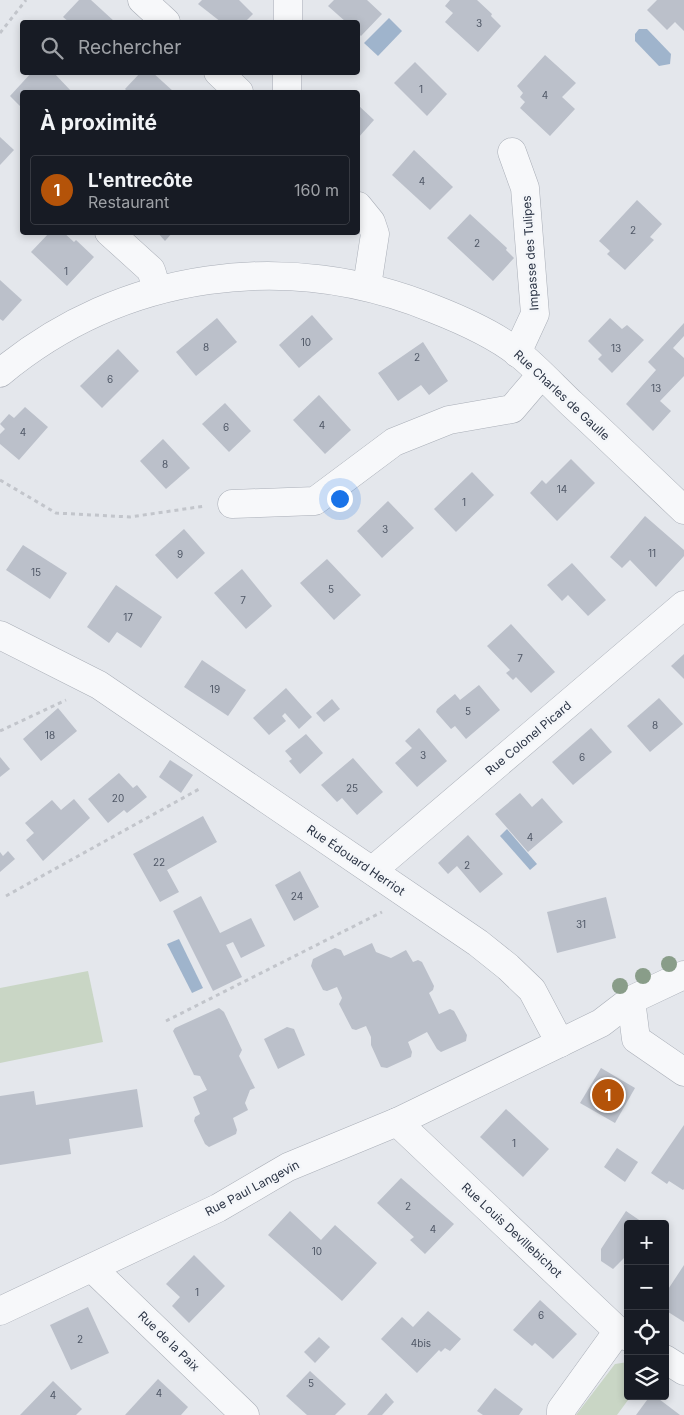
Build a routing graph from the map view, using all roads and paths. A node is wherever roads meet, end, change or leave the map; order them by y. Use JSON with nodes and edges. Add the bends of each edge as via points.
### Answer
{"nodes":[{"id":1,"x":26,"y":0,"type":"edge"},
{"id":2,"x":142,"y":0,"type":"edge"},
{"id":3,"x":288,"y":0,"type":"edge"},
{"id":4,"x":164,"y":20,"type":"edge"},
{"id":5,"x":288,"y":20,"type":"edge"},
{"id":6,"x":0,"y":33,"type":"edge"},
{"id":7,"x":221,"y":75,"type":"edge"},
{"id":8,"x":287,"y":75,"type":"edge"},
{"id":9,"x":237,"y":90,"type":"edge"},
{"id":10,"x":287,"y":90,"type":"edge"},
{"id":11,"x":512,"y":152,"type":"dead end"},
{"id":12,"x":360,"y":208,"type":"edge"},
{"id":13,"x":112,"y":235,"type":"edge"},
{"id":14,"x":367,"y":286,"type":"junction"},
{"id":15,"x":157,"y":289,"type":"junction"},
{"id":16,"x":517,"y":353,"type":"junction"},
{"id":17,"x":0,"y":373,"type":"edge"},
{"id":18,"x":541,"y":375,"type":"junction"},
{"id":19,"x":0,"y":480,"type":"edge"},
{"id":20,"x":232,"y":504,"type":"joint"},
{"id":21,"x":684,"y":510,"type":"edge"},
{"id":22,"x":684,"y":605,"type":"edge"},
{"id":23,"x":0,"y":635,"type":"edge"},
{"id":24,"x":99,"y":685,"type":"junction"},
{"id":25,"x":0,"y":731,"type":"edge"},
{"id":26,"x":227,"y":773,"type":"junction"},
{"id":27,"x":373,"y":870,"type":"junction"},
{"id":28,"x":6,"y":896,"type":"dead end"},
{"id":29,"x":412,"y":897,"type":"junction"},
{"id":30,"x":684,"y":974,"type":"edge"},
{"id":31,"x":631,"y":1000,"type":"junction"},
{"id":32,"x":166,"y":1021,"type":"dead end"},
{"id":33,"x":560,"y":1044,"type":"junction"},
{"id":34,"x":684,"y":1072,"type":"edge"},
{"id":35,"x":397,"y":1122,"type":"junction"},
{"id":36,"x":92,"y":1268,"type":"junction"},
{"id":37,"x":0,"y":1311,"type":"edge"},
{"id":38,"x":623,"y":1334,"type":"edge"},
{"id":39,"x":669,"y":1362,"type":"edge"},
{"id":40,"x":684,"y":1371,"type":"edge"},
{"id":41,"x":245,"y":1415,"type":"edge"},
{"id":42,"x":562,"y":1415,"type":"edge"}],
"edges":[{"from":1,"to":6,"type":"path"},
{"from":2,"to":4,"type":"street"},
{"from":3,"to":5,"type":"street"},
{"from":7,"to":9,"type":"street"},
{"from":8,"to":10,"type":"street"},
{"from":11,"to":16,"type":"street","name":"Impasse des Tulipes","via":[[525,188],[536,314]]},
{"from":12,"to":14,"type":"street","via":[[371,222],[375,234]]},
{"from":13,"to":15,"type":"street","via":[[151,270]]},
{"from":14,"to":15,"type":"street","name":"Rue Charles de Gaulle","via":[[264,276],[232,277]]},
{"from":14,"to":16,"type":"street","name":"Rue Charles de Gaulle","via":[[454,317]]},
{"from":15,"to":17,"type":"street","name":"Rue Charles de Gaulle","via":[[124,300],[66,328]]},
{"from":16,"to":18,"type":"street","name":"Rue Charles de Gaulle"},
{"from":18,"to":20,"type":"street","via":[[512,409],[450,420],[394,442],[316,501]]},
{"from":18,"to":21,"type":"street","name":"Rue Charles de Gaulle"},
{"from":19,"to":20,"type":"path","via":[[56,513],[130,517]]},
{"from":22,"to":27,"type":"street","name":"Rue Colonel Picard"},
{"from":23,"to":24,"type":"street","name":"Rue Édouard Herriot"},
{"from":24,"to":25,"type":"path"},
{"from":24,"to":26,"type":"street","name":"Rue Édouard Herriot"},
{"from":26,"to":27,"type":"street","name":"Rue Édouard Herriot"},
{"from":26,"to":28,"type":"path"},
{"from":27,"to":29,"type":"street","name":"Rue Édouard Herriot"},
{"from":29,"to":32,"type":"path"},
{"from":29,"to":33,"type":"street","name":"Rue Édouard Herriot","via":[[508,967],[532,990]]},
{"from":30,"to":31,"type":"street"},
{"from":31,"to":33,"type":"street","via":[[601,1023]]},
{"from":31,"to":34,"type":"street","via":[[636,1039]]},
{"from":33,"to":35,"type":"street","name":"Rue Paul Langevin"},
{"from":35,"to":36,"type":"street","name":"Rue Paul Langevin","via":[[288,1167],[218,1208]]},
{"from":35,"to":38,"type":"street","name":"Rue Louis Devillebichot"},
{"from":36,"to":37,"type":"street","name":"Rue Paul Langevin"},
{"from":36,"to":41,"type":"street","name":"Rue de la Paix"},
{"from":38,"to":42,"type":"street","via":[[561,1410]]},
{"from":39,"to":40,"type":"street"}]}
